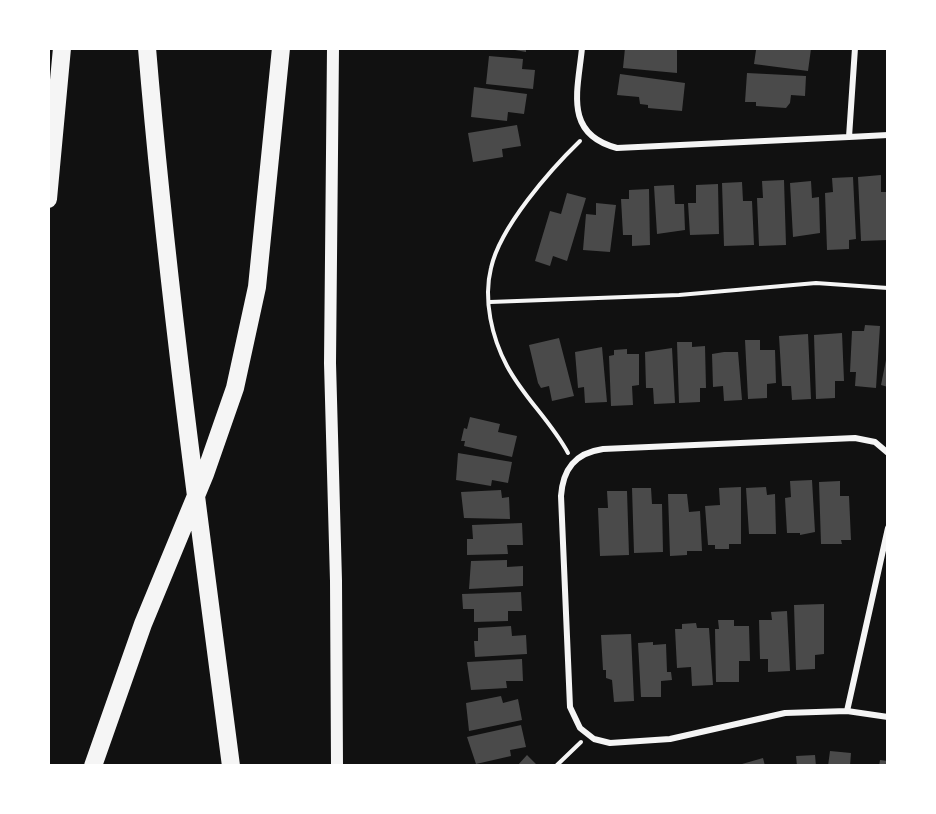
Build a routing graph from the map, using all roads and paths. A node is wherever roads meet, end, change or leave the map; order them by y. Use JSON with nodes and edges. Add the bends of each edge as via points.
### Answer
{"nodes":[{"id":1,"x":62,"y":48,"type":"edge"},
{"id":2,"x":147,"y":48,"type":"edge"},
{"id":3,"x":281,"y":48,"type":"edge"},
{"id":4,"x":333,"y":48,"type":"edge"},
{"id":5,"x":582,"y":48,"type":"edge"},
{"id":6,"x":855,"y":48,"type":"edge"},
{"id":7,"x":587,"y":134,"type":"junction"},
{"id":8,"x":888,"y":135,"type":"edge"},
{"id":9,"x":849,"y":137,"type":"junction"},
{"id":10,"x":48,"y":199,"type":"edge"},
{"id":11,"x":888,"y":288,"type":"edge"},
{"id":12,"x":490,"y":302,"type":"junction"},
{"id":13,"x":888,"y":453,"type":"edge"},
{"id":14,"x":573,"y":462,"type":"junction"},
{"id":15,"x":888,"y":528,"type":"edge"},
{"id":16,"x":847,"y":711,"type":"junction"},
{"id":17,"x":888,"y":717,"type":"edge"},
{"id":18,"x":588,"y":735,"type":"junction"},
{"id":19,"x":93,"y":766,"type":"edge"},
{"id":20,"x":231,"y":766,"type":"edge"},
{"id":21,"x":337,"y":766,"type":"edge"},
{"id":22,"x":556,"y":766,"type":"edge"}],
"edges":[{"from":1,"to":10,"type":"highway"},
{"from":2,"to":20,"type":"highway","via":[[184,403]]},
{"from":3,"to":19,"type":"highway","via":[[257,287],[235,388],[206,474],[143,624]]},
{"from":4,"to":21,"type":"main road","via":[[330,363]]},
{"from":5,"to":7,"type":"street","via":[[577,99],[578,115]]},
{"from":6,"to":9,"type":"street"},
{"from":7,"to":9,"type":"street","via":[[617,148]]},
{"from":7,"to":12,"type":"path","via":[[557,163],[496,252],[490,269]]},
{"from":8,"to":9,"type":"street"},
{"from":11,"to":12,"type":"path","via":[[816,283],[679,295]]},
{"from":12,"to":14,"type":"path","via":[[491,324],[507,367],[524,394],[554,428]]},
{"from":13,"to":14,"type":"street","via":[[875,442],[855,438],[603,449]]},
{"from":14,"to":18,"type":"street","via":[[566,471],[561,496],[570,707],[573,718]]},
{"from":15,"to":16,"type":"street"},
{"from":16,"to":17,"type":"street"},
{"from":16,"to":18,"type":"street","via":[[785,712],[670,739],[610,743]]},
{"from":18,"to":22,"type":"path"}]}
